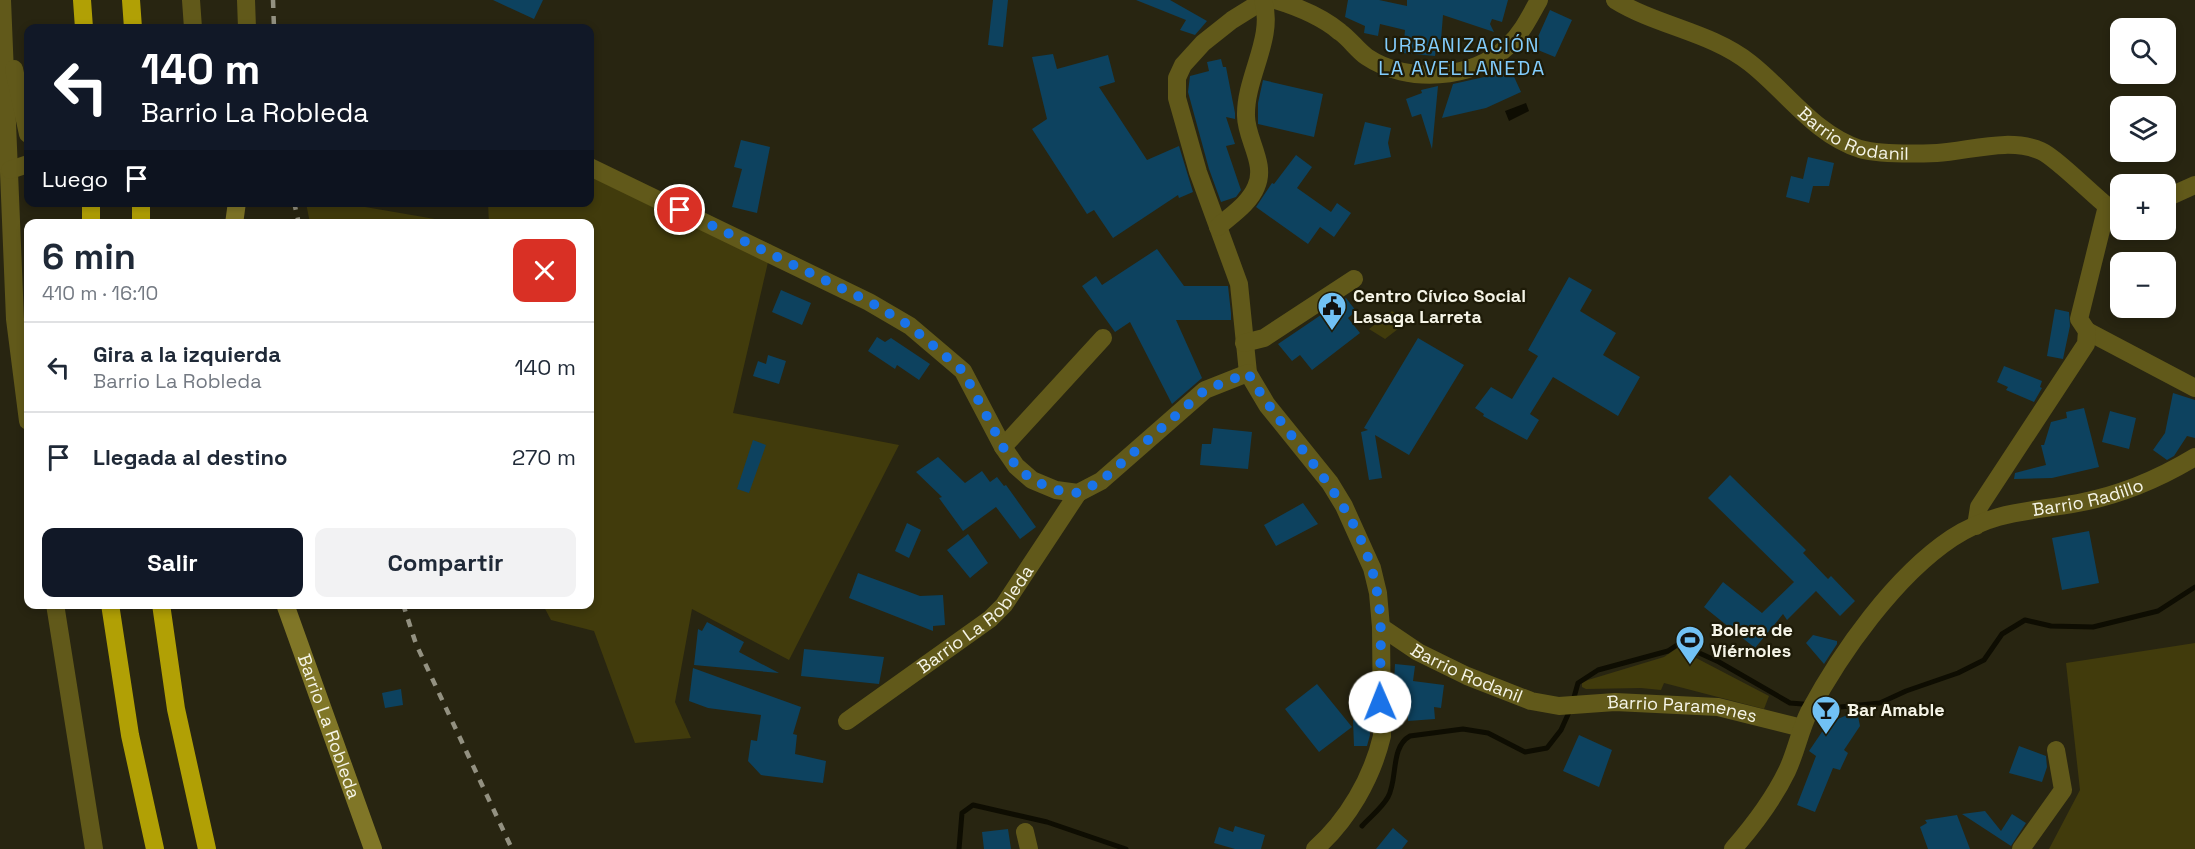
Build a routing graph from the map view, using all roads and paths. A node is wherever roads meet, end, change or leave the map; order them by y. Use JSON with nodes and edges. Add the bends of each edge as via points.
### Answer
{"nodes":[{"id":1,"x":2,"y":0,"type":"edge"},
{"id":2,"x":82,"y":0,"type":"edge"},
{"id":3,"x":131,"y":0,"type":"edge"},
{"id":4,"x":191,"y":0,"type":"edge"},
{"id":5,"x":246,"y":0,"type":"edge"},
{"id":6,"x":1264,"y":0,"type":"edge"},
{"id":7,"x":1275,"y":0,"type":"edge"},
{"id":8,"x":1539,"y":0,"type":"edge"},
{"id":9,"x":1615,"y":0,"type":"edge"},
{"id":10,"x":84,"y":24,"type":"edge"},
{"id":11,"x":133,"y":24,"type":"edge"},
{"id":12,"x":193,"y":24,"type":"edge"},
{"id":13,"x":247,"y":24,"type":"edge"},
{"id":14,"x":4,"y":30,"type":"junction"},
{"id":15,"x":24,"y":117,"type":"edge"},
{"id":16,"x":24,"y":165,"type":"edge"},
{"id":17,"x":594,"y":169,"type":"edge"},
{"id":18,"x":10,"y":170,"type":"junction"},
{"id":19,"x":2195,"y":185,"type":"edge"},
{"id":20,"x":2176,"y":194,"type":"edge"},
{"id":21,"x":2110,"y":203,"type":"edge"},
{"id":22,"x":2110,"y":219,"type":"edge"},
{"id":23,"x":1218,"y":227,"type":"junction"},
{"id":24,"x":1354,"y":279,"type":"dead end"},
{"id":25,"x":2087,"y":331,"type":"junction"},
{"id":26,"x":1102,"y":338,"type":"dead end"},
{"id":27,"x":1244,"y":343,"type":"junction"},
{"id":28,"x":1248,"y":373,"type":"junction"},
{"id":29,"x":2195,"y":388,"type":"edge"},
{"id":30,"x":24,"y":390,"type":"edge"},
{"id":31,"x":1003,"y":447,"type":"junction"},
{"id":32,"x":2195,"y":457,"type":"edge"},
{"id":33,"x":1078,"y":493,"type":"junction"},
{"id":34,"x":1976,"y":526,"type":"junction"},
{"id":35,"x":56,"y":609,"type":"edge"},
{"id":36,"x":111,"y":609,"type":"edge"},
{"id":37,"x":162,"y":609,"type":"edge"},
{"id":38,"x":287,"y":609,"type":"edge"},
{"id":39,"x":1381,"y":627,"type":"junction"},
{"id":40,"x":1559,"y":706,"type":"joint"},
{"id":41,"x":847,"y":721,"type":"dead end"},
{"id":42,"x":1802,"y":728,"type":"junction"},
{"id":43,"x":2056,"y":750,"type":"dead end"},
{"id":44,"x":94,"y":849,"type":"edge"},
{"id":45,"x":155,"y":849,"type":"edge"},
{"id":46,"x":207,"y":849,"type":"edge"},
{"id":47,"x":373,"y":849,"type":"edge"},
{"id":48,"x":1315,"y":849,"type":"edge"},
{"id":49,"x":1733,"y":849,"type":"edge"},
{"id":50,"x":2021,"y":849,"type":"edge"}],
"edges":[{"from":1,"to":14,"type":"street"},
{"from":2,"to":10,"type":"highway"},
{"from":3,"to":11,"type":"highway"},
{"from":4,"to":12,"type":"street"},
{"from":5,"to":13,"type":"street"},
{"from":6,"to":23,"type":"street","via":[[1268,16],[1247,96],[1246,118],[1259,168],[1257,187]]},
{"from":6,"to":23,"type":"street","via":[[1203,43],[1177,78],[1177,98]]},
{"from":7,"to":8,"type":"street","via":[[1308,11],[1384,67],[1420,76],[1460,71],[1507,48]]},
{"from":9,"to":21,"type":"street","name":"Barrio Rodanil","via":[[1634,12],[1743,58],[1844,143],[1883,152],[1936,153],[2007,145],[2041,151]]},
{"from":14,"to":15,"type":"street"},
{"from":14,"to":18,"type":"street"},
{"from":16,"to":18,"type":"street"},
{"from":17,"to":31,"type":"street","via":[[870,302],[910,326],[963,371]]},
{"from":18,"to":30,"type":"street","via":[[15,319]]},
{"from":19,"to":20,"type":"street"},
{"from":22,"to":25,"type":"street","via":[[2079,319]]},
{"from":23,"to":27,"type":"street","via":[[1239,284]]},
{"from":24,"to":27,"type":"street","via":[[1264,338]]},
{"from":25,"to":29,"type":"street"},
{"from":25,"to":34,"type":"street","via":[[2086,344],[1979,507]]},
{"from":26,"to":31,"type":"street"},
{"from":27,"to":28,"type":"street"},
{"from":28,"to":33,"type":"street","name":"Barrio La Robleda","via":[[1205,390],[1101,481]]},
{"from":28,"to":39,"type":"street","via":[[1267,405],[1344,506],[1372,568]]},
{"from":31,"to":33,"type":"street","via":[[1032,480],[1056,490]]},
{"from":32,"to":34,"type":"street","name":"Barrio Radillo","via":[[2134,489],[2079,503],[1996,515]]},
{"from":33,"to":41,"type":"street","name":"Barrio La Robleda","via":[[1041,553],[990,619]]},
{"from":34,"to":42,"type":"street","name":"Barrio Radillo","via":[[1952,538],[1922,563],[1862,626]]},
{"from":35,"to":44,"type":"street"},
{"from":36,"to":45,"type":"highway","via":[[130,735]]},
{"from":37,"to":46,"type":"highway","via":[[177,709]]},
{"from":38,"to":47,"type":"street","name":"Barrio La Robleda"},
{"from":39,"to":40,"type":"street","name":"Barrio Rodanil","via":[[1418,652],[1467,676],[1531,701]]},
{"from":39,"to":48,"type":"street","via":[[1382,736],[1376,760],[1353,804]]},
{"from":40,"to":42,"type":"street","name":"Barrio Paramenes","via":[[1615,702],[1718,707]]},
{"from":42,"to":49,"type":"street","via":[[1787,770],[1759,820]]},
{"from":43,"to":50,"type":"street","via":[[2063,790]]}]}
